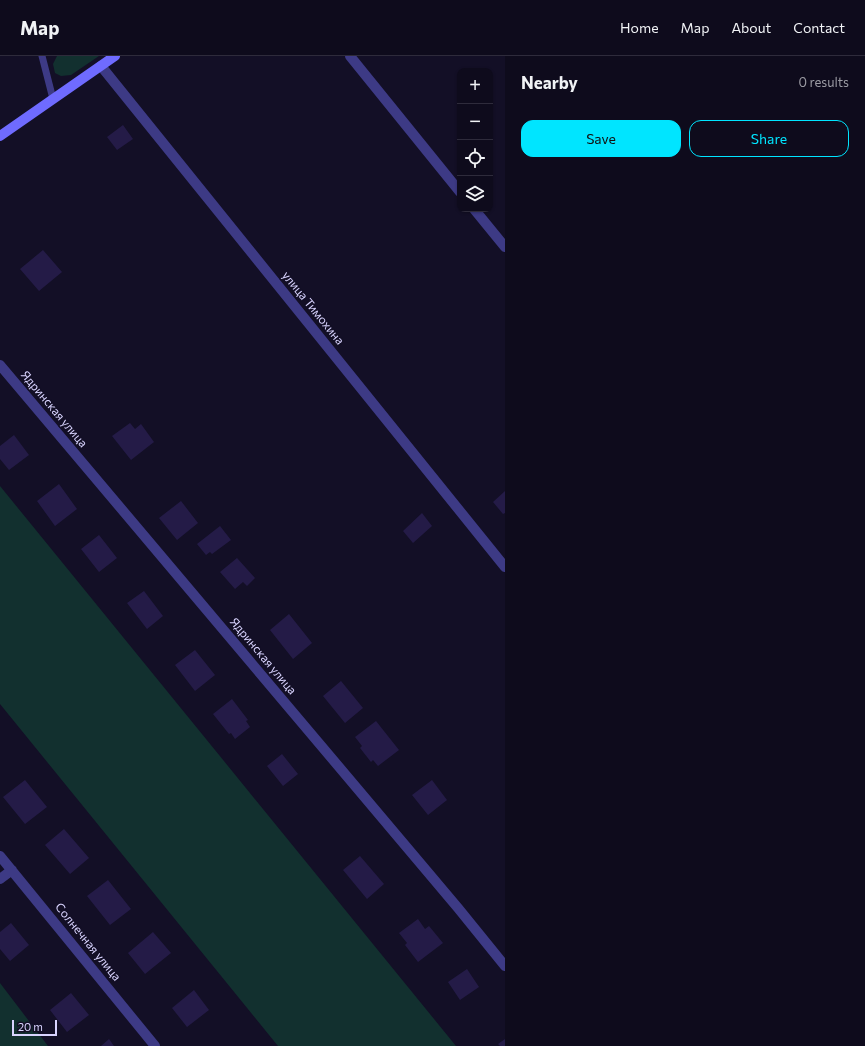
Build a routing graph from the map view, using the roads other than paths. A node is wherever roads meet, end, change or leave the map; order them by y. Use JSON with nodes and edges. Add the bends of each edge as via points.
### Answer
{"nodes":[{"id":1,"x":42,"y":56,"type":"edge"},
{"id":2,"x":115,"y":56,"type":"edge"},
{"id":3,"x":350,"y":56,"type":"edge"},
{"id":4,"x":101,"y":66,"type":"junction"},
{"id":5,"x":53,"y":99,"type":"junction"},
{"id":6,"x":0,"y":136,"type":"edge"},
{"id":7,"x":457,"y":188,"type":"edge"},
{"id":8,"x":476,"y":212,"type":"edge"},
{"id":9,"x":505,"y":247,"type":"edge"},
{"id":10,"x":0,"y":365,"type":"edge"},
{"id":11,"x":505,"y":567,"type":"edge"},
{"id":12,"x":0,"y":856,"type":"edge"},
{"id":13,"x":12,"y":870,"type":"junction"},
{"id":14,"x":0,"y":879,"type":"edge"},
{"id":15,"x":505,"y":966,"type":"edge"},
{"id":16,"x":155,"y":1046,"type":"edge"}],
"edges":[{"from":1,"to":5,"type":"lane"},
{"from":2,"to":4,"type":"main road"},
{"from":3,"to":7,"type":"street"},
{"from":4,"to":5,"type":"main road"},
{"from":4,"to":11,"type":"street","name":"улица Тимохина"},
{"from":5,"to":6,"type":"main road"},
{"from":8,"to":9,"type":"street"},
{"from":10,"to":15,"type":"street","name":"Ядринская улица"},
{"from":12,"to":13,"type":"street","name":"Солнечная улица"},
{"from":13,"to":14,"type":"street"},
{"from":13,"to":16,"type":"street","name":"Солнечная улица"}]}
